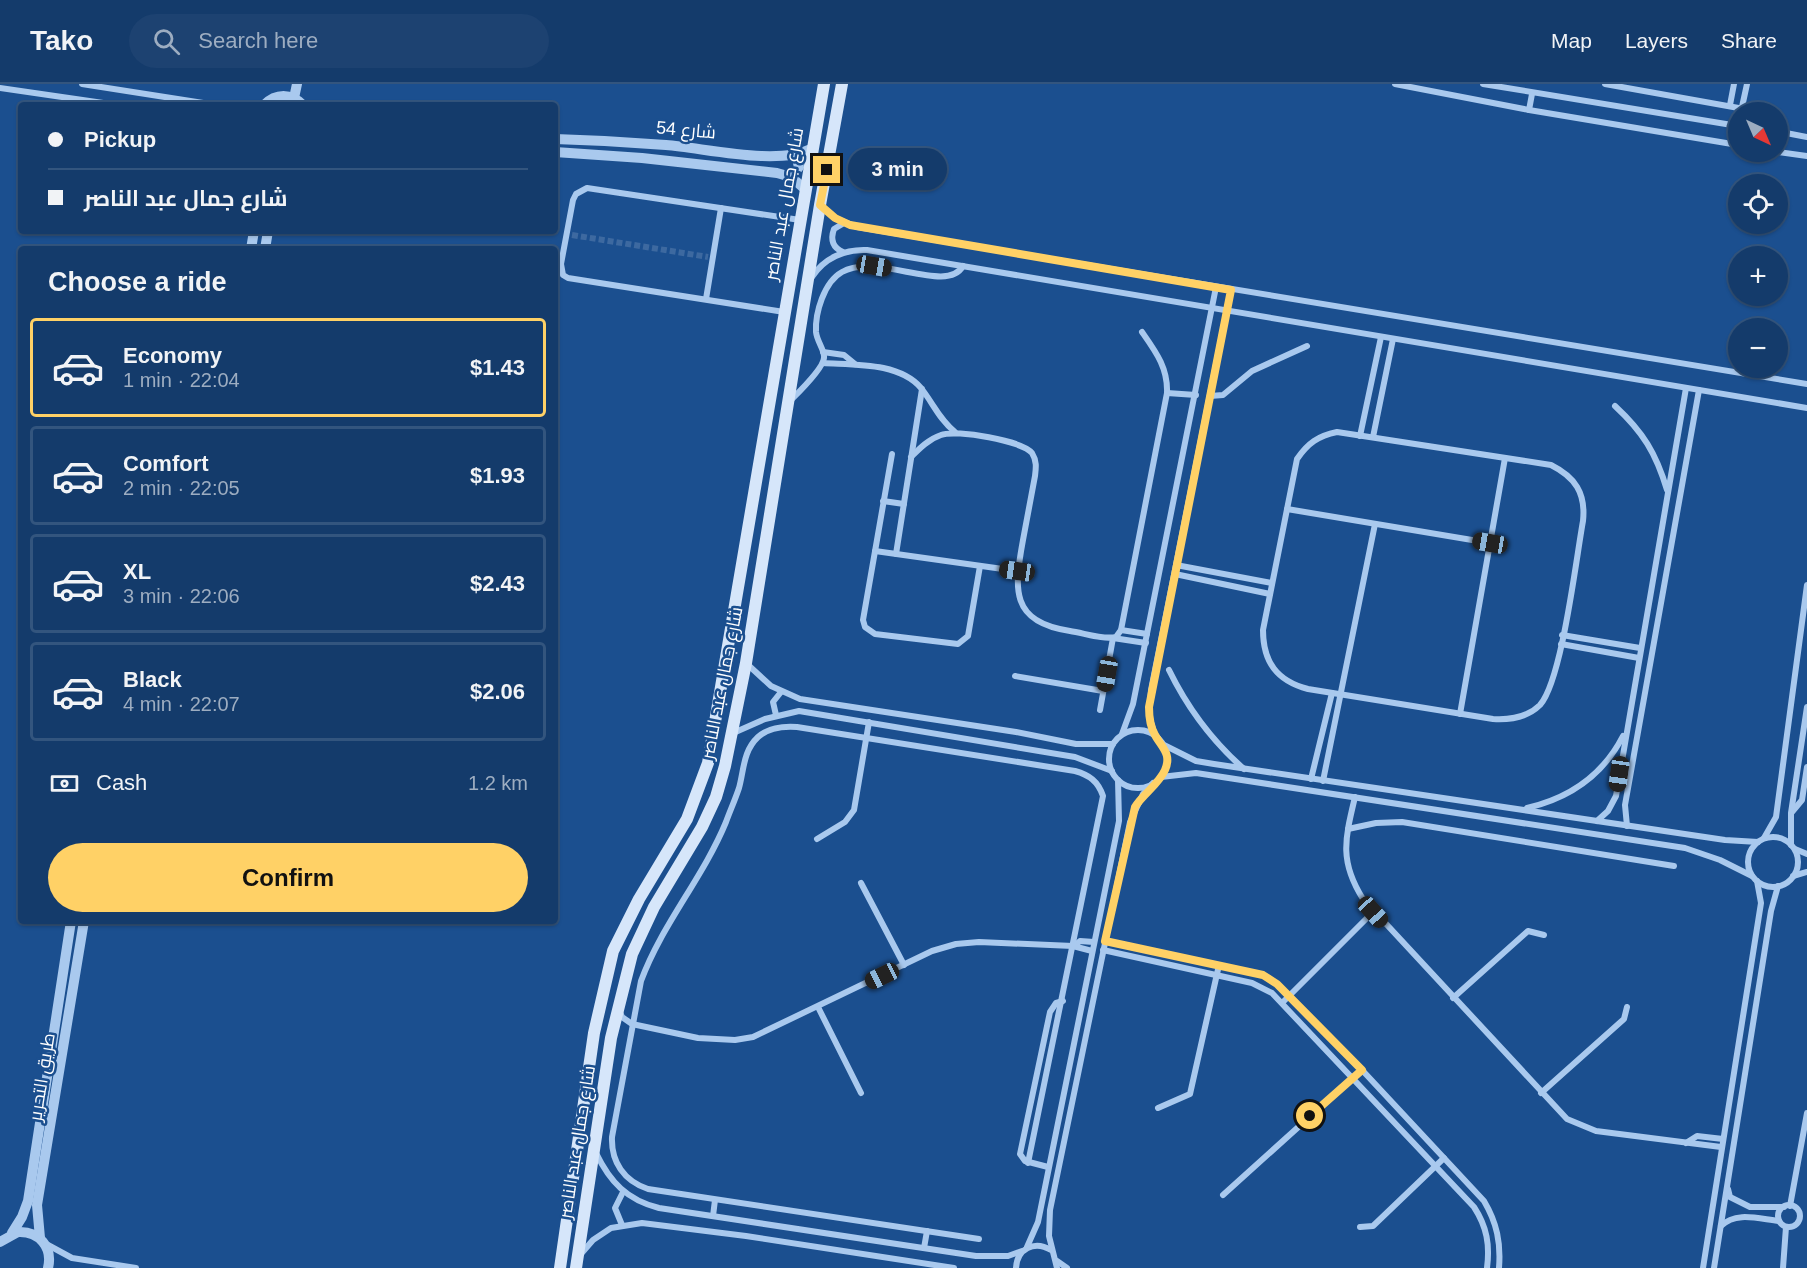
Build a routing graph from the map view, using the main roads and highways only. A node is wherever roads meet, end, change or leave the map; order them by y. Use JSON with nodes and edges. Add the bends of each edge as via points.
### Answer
{"nodes":[{"id":1,"x":824,"y":84,"type":"edge"},
{"id":2,"x":842,"y":84,"type":"edge"},
{"id":3,"x":753,"y":495,"type":"junction"},
{"id":4,"x":773,"y":495,"type":"junction"},
{"id":5,"x":748,"y":525,"type":"junction"},
{"id":6,"x":768,"y":530,"type":"junction"},
{"id":7,"x":577,"y":1263,"type":"edge"},
{"id":8,"x":560,"y":1268,"type":"edge"}],
"edges":[{"from":1,"to":3,"type":"main road","name":"شارع جمال عبد الناصر"},
{"from":2,"to":4,"type":"main road","name":"شارع جمال عبد الناصر"},
{"from":3,"to":4,"type":"main road","via":[[761,499]]},
{"from":3,"to":5,"type":"main road","name":"شارع جمال عبد الناصر"},
{"from":4,"to":6,"type":"main road","name":"شارع جمال عبد الناصر"},
{"from":5,"to":6,"type":"main road","via":[[757,523]]},
{"from":5,"to":8,"type":"main road","name":"شارع جمال عبد الناصر","via":[[700,791],[613,951],[602,990]]},
{"from":6,"to":7,"type":"main road","name":"شارع جمال عبد الناصر","via":[[746,663],[716,798],[632,954],[618,1007]]}]}
